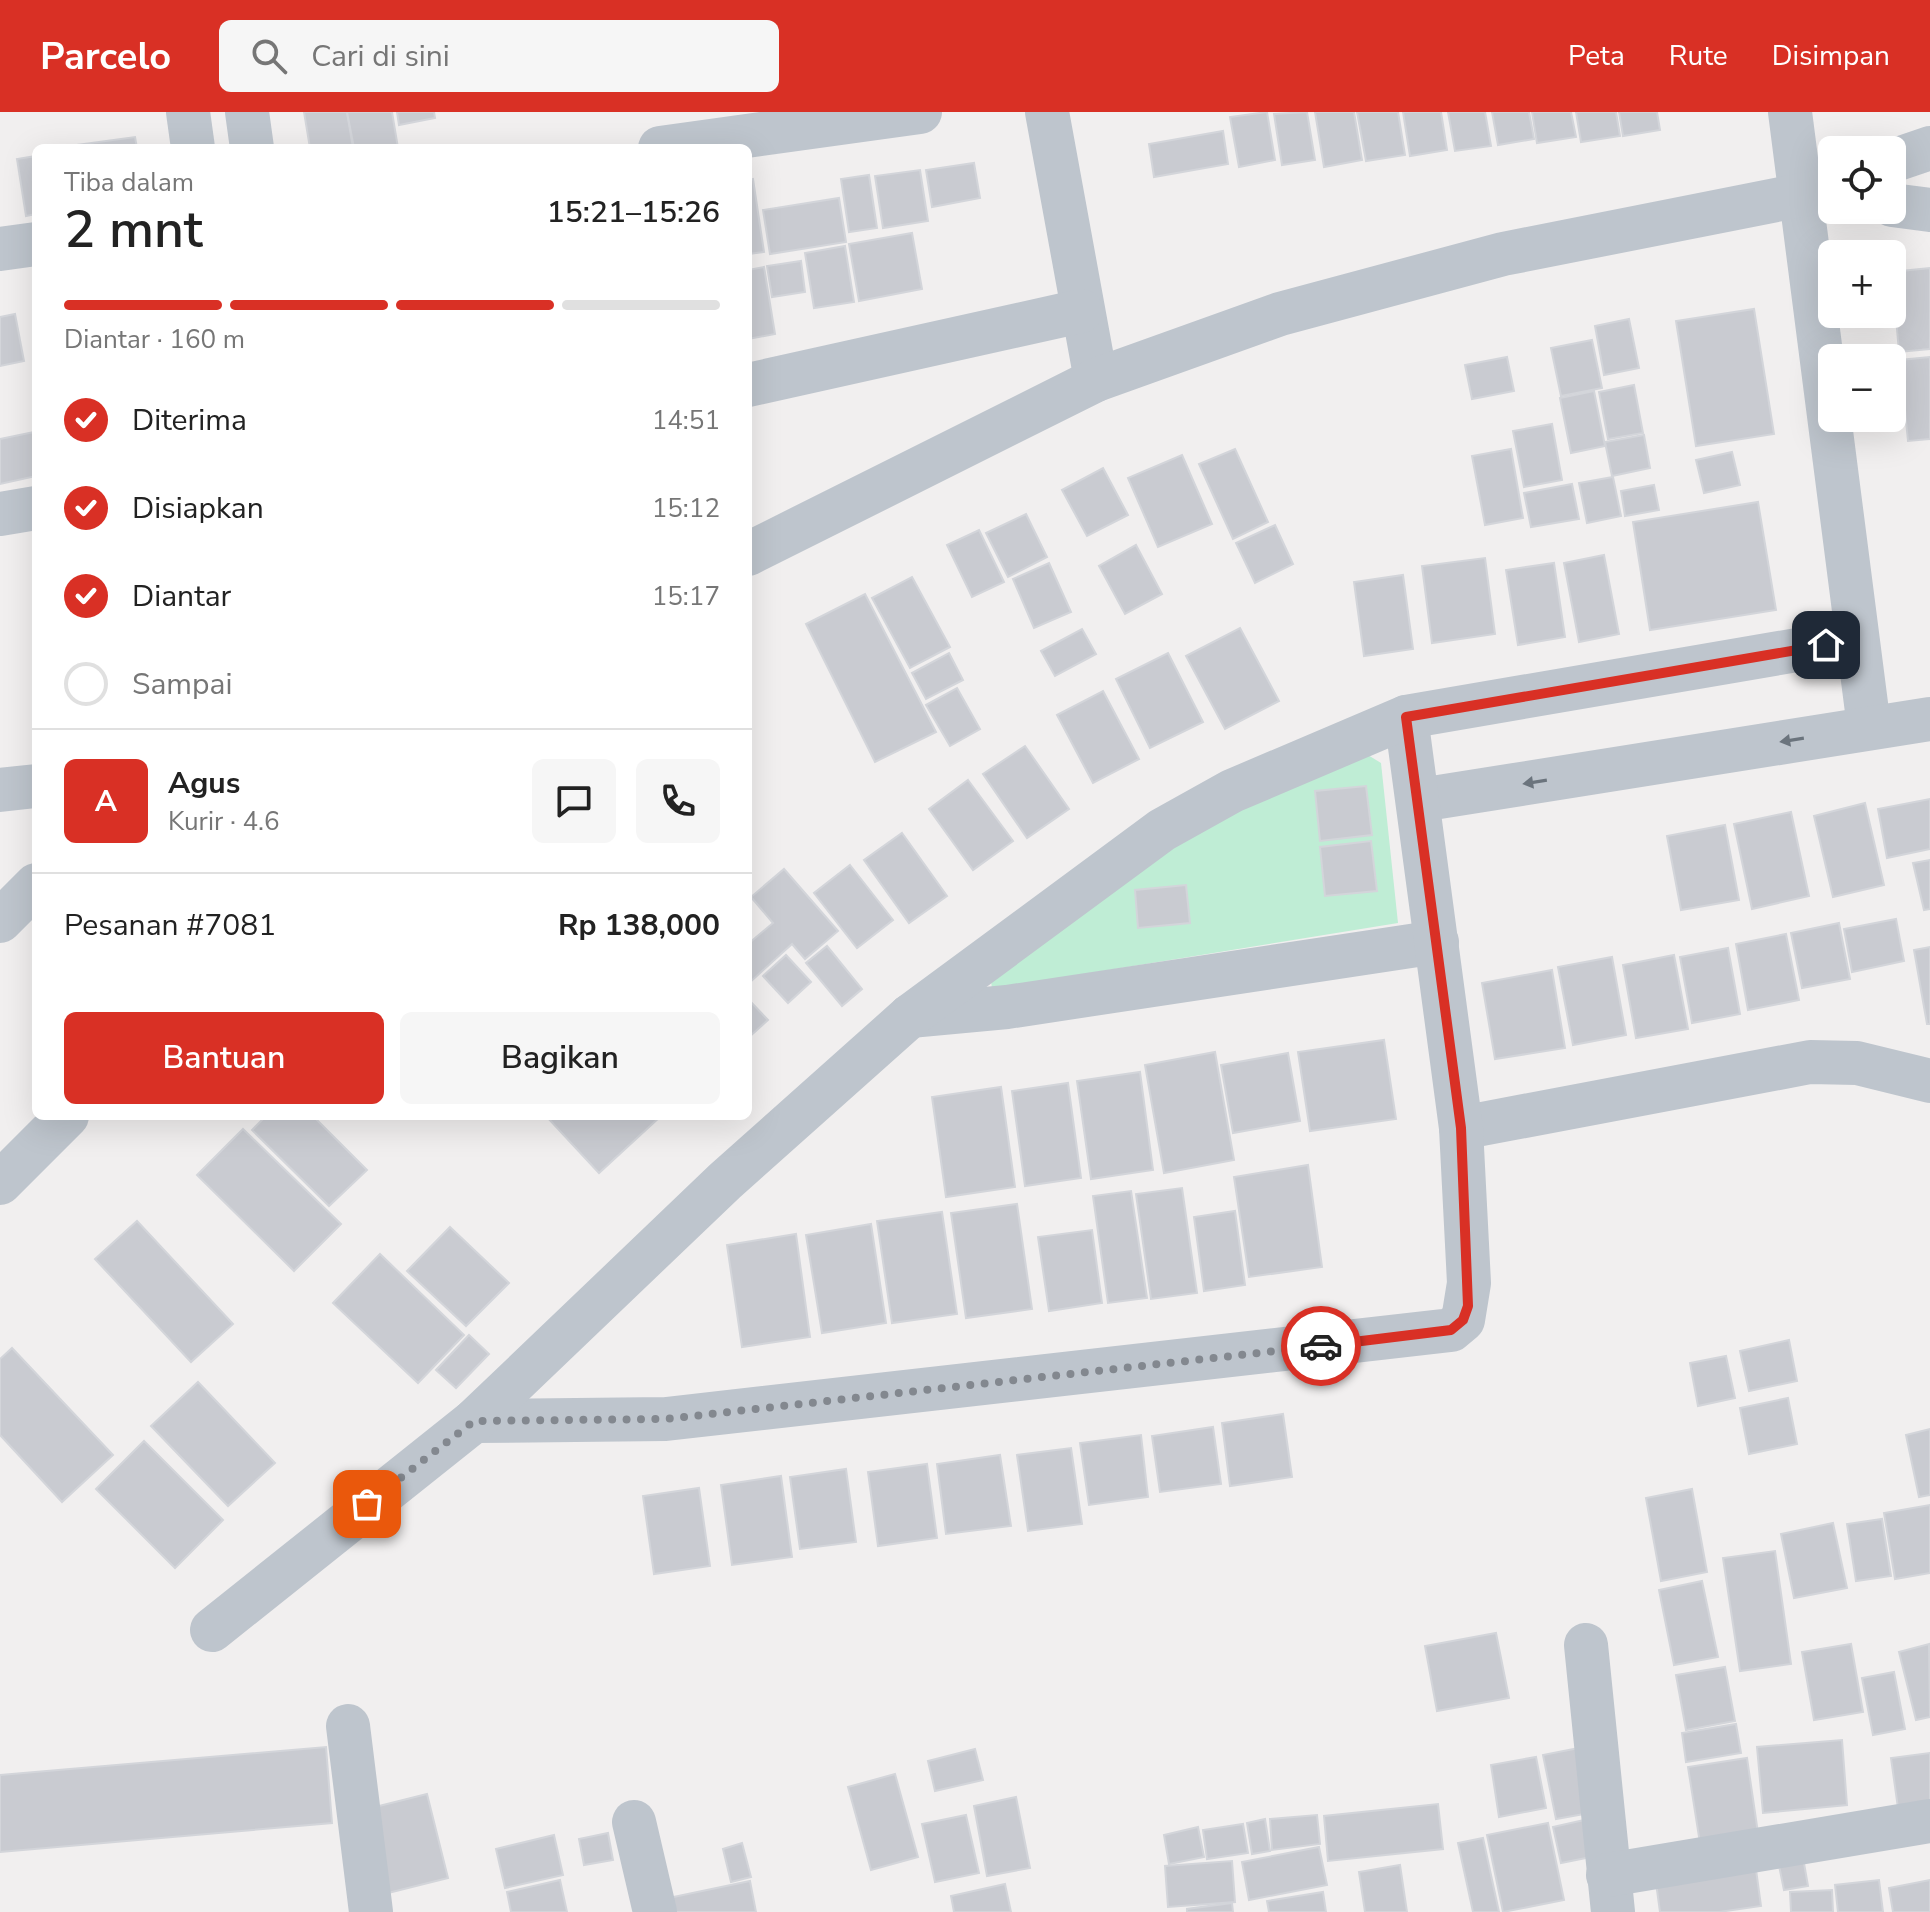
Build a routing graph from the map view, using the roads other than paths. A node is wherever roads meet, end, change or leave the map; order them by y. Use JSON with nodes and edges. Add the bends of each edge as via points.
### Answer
{"nodes":[{"id":1,"x":188,"y":112,"type":"edge"},
{"id":2,"x":247,"y":112,"type":"edge"},
{"id":3,"x":920,"y":112,"type":"edge"},
{"id":4,"x":1047,"y":112,"type":"edge"},
{"id":5,"x":1790,"y":112,"type":"edge"},
{"id":6,"x":192,"y":144,"type":"edge"},
{"id":7,"x":251,"y":144,"type":"edge"},
{"id":8,"x":689,"y":144,"type":"edge"},
{"id":9,"x":1930,"y":148,"type":"edge"},
{"id":10,"x":1906,"y":156,"type":"edge"},
{"id":11,"x":1818,"y":180,"type":"edge"},
{"id":12,"x":1818,"y":193,"type":"edge"},
{"id":13,"x":1906,"y":207,"type":"edge"},
{"id":14,"x":1930,"y":210,"type":"edge"},
{"id":15,"x":1825,"y":224,"type":"edge"},
{"id":16,"x":32,"y":245,"type":"edge"},
{"id":17,"x":0,"y":249,"type":"edge"},
{"id":18,"x":1081,"y":311,"type":"junction"},
{"id":19,"x":1096,"y":380,"type":"junction"},
{"id":20,"x":752,"y":384,"type":"edge"},
{"id":21,"x":32,"y":509,"type":"edge"},
{"id":22,"x":0,"y":514,"type":"edge"},
{"id":23,"x":752,"y":552,"type":"edge"},
{"id":24,"x":1855,"y":640,"type":"junction"},
{"id":25,"x":1406,"y":717,"type":"junction"},
{"id":26,"x":1930,"y":719,"type":"edge"},
{"id":27,"x":1869,"y":727,"type":"junction"},
{"id":28,"x":32,"y":786,"type":"edge"},
{"id":29,"x":0,"y":790,"type":"edge"},
{"id":30,"x":1420,"y":800,"type":"junction"},
{"id":31,"x":32,"y":889,"type":"edge"},
{"id":32,"x":0,"y":921,"type":"edge"},
{"id":33,"x":1437,"y":942,"type":"junction"},
{"id":34,"x":910,"y":1016,"type":"junction"},
{"id":35,"x":1930,"y":1081,"type":"edge"},
{"id":36,"x":63,"y":1120,"type":"edge"},
{"id":37,"x":1461,"y":1128,"type":"junction"},
{"id":38,"x":0,"y":1183,"type":"edge"},
{"id":39,"x":474,"y":1421,"type":"junction"},
{"id":40,"x":212,"y":1630,"type":"dead end"},
{"id":41,"x":1586,"y":1645,"type":"dead end"},
{"id":42,"x":348,"y":1726,"type":"dead end"},
{"id":43,"x":1930,"y":1821,"type":"edge"},
{"id":44,"x":634,"y":1822,"type":"dead end"},
{"id":45,"x":1611,"y":1893,"type":"edge"},
{"id":46,"x":371,"y":1912,"type":"edge"},
{"id":47,"x":655,"y":1912,"type":"edge"}],
"edges":[{"from":1,"to":6,"type":"street"},
{"from":2,"to":7,"type":"street"},
{"from":3,"to":8,"type":"street"},
{"from":4,"to":18,"type":"street"},
{"from":5,"to":11,"type":"street"},
{"from":9,"to":10,"type":"street"},
{"from":12,"to":19,"type":"street","via":[[1503,254],[1280,314]]},
{"from":13,"to":14,"type":"street"},
{"from":15,"to":24,"type":"street"},
{"from":16,"to":17,"type":"street"},
{"from":18,"to":19,"type":"street"},
{"from":18,"to":20,"type":"street"},
{"from":19,"to":23,"type":"street"},
{"from":21,"to":22,"type":"street"},
{"from":24,"to":25,"type":"street"},
{"from":24,"to":27,"type":"street"},
{"from":25,"to":30,"type":"street"},
{"from":25,"to":34,"type":"street","via":[[1232,791],[1162,830]]},
{"from":26,"to":27,"type":"street"},
{"from":27,"to":30,"type":"street","one_way":true},
{"from":28,"to":29,"type":"street"},
{"from":30,"to":33,"type":"street"},
{"from":31,"to":32,"type":"street"},
{"from":33,"to":34,"type":"street","via":[[1007,1007]]},
{"from":33,"to":37,"type":"street"},
{"from":34,"to":39,"type":"street","via":[[725,1181]]},
{"from":35,"to":37,"type":"street","via":[[1857,1063],[1810,1062]]},
{"from":36,"to":38,"type":"street"},
{"from":37,"to":39,"type":"street","via":[[1469,1283],[1463,1320],[1451,1330],[666,1419]]},
{"from":39,"to":40,"type":"street"},
{"from":41,"to":45,"type":"street"},
{"from":42,"to":46,"type":"street"},
{"from":43,"to":45,"type":"street"},
{"from":44,"to":47,"type":"street"}]}
